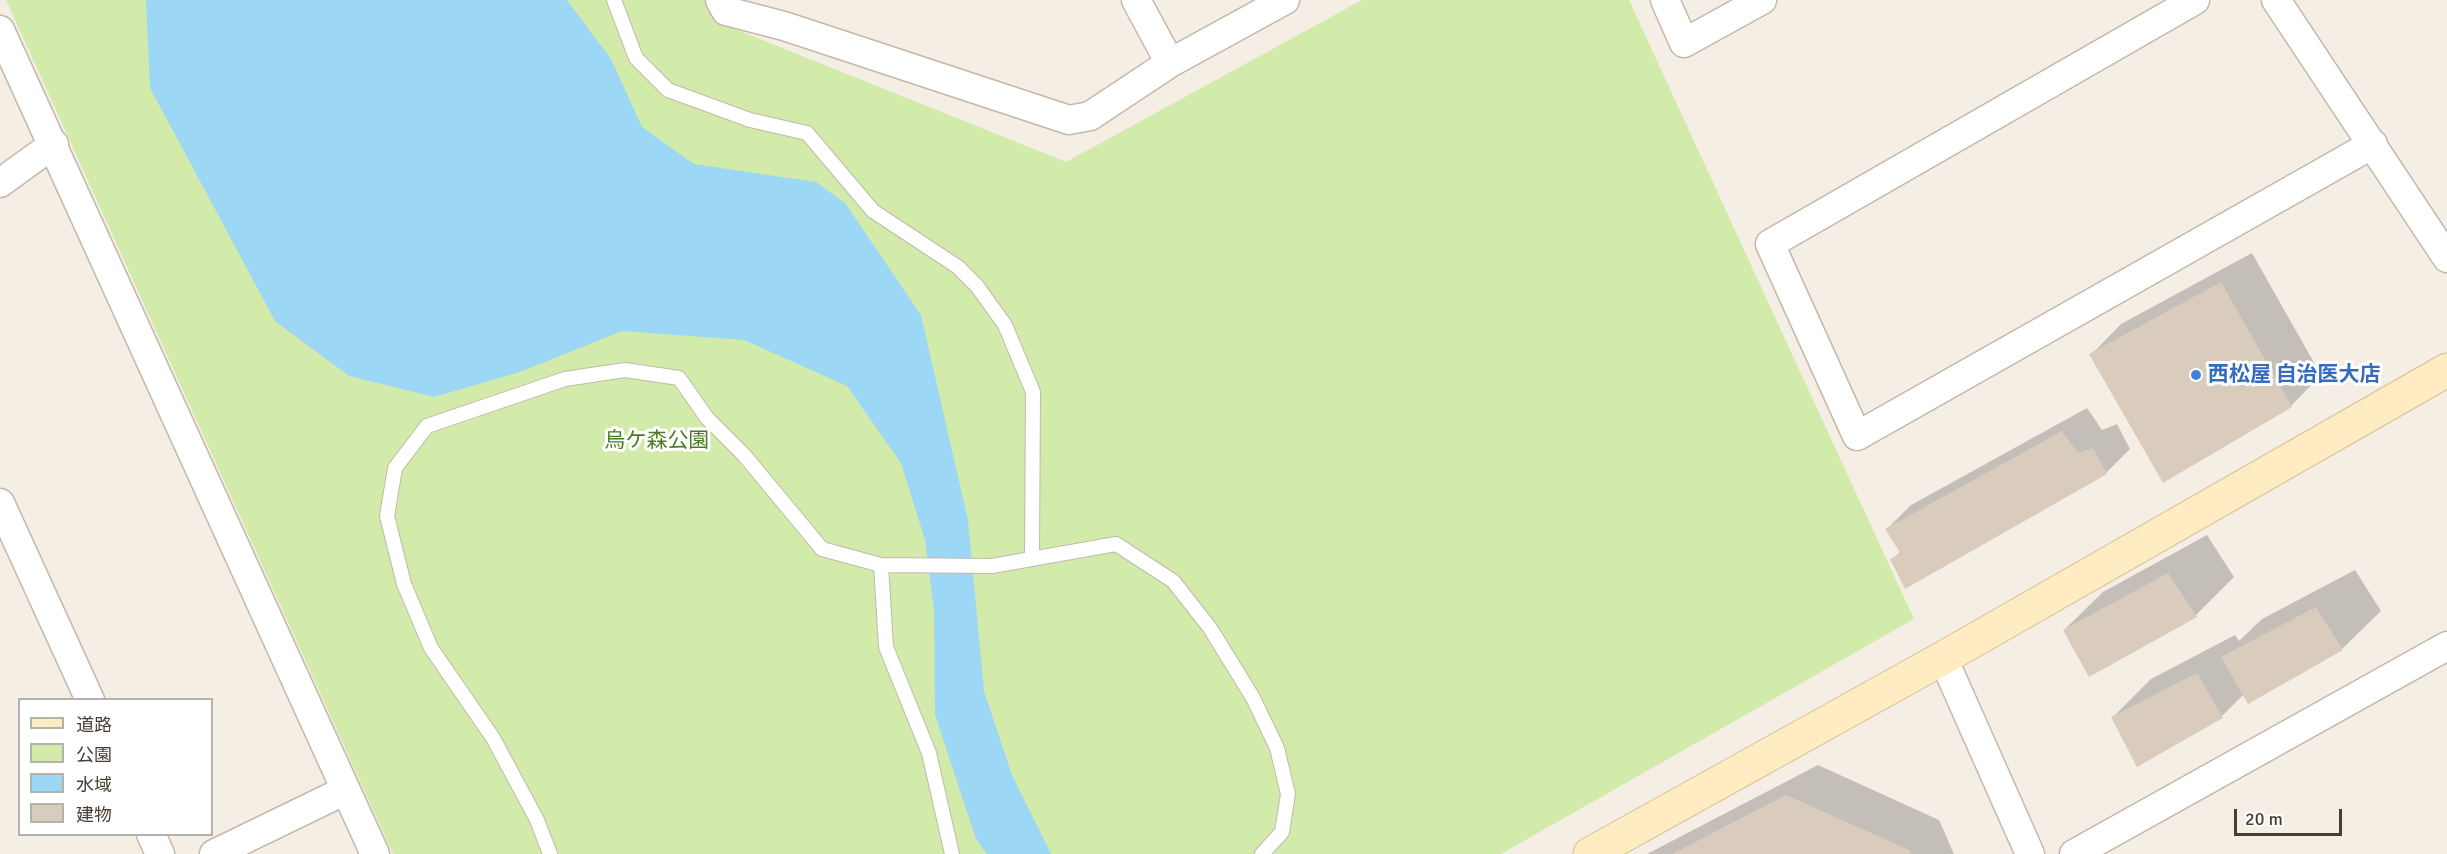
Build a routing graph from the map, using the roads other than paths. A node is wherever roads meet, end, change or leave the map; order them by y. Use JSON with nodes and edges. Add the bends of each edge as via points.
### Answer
{"nodes":[{"id":1,"x":614,"y":0,"type":"edge"},
{"id":2,"x":720,"y":0,"type":"edge"},
{"id":3,"x":1136,"y":0,"type":"edge"},
{"id":4,"x":1286,"y":0,"type":"edge"},
{"id":5,"x":1665,"y":0,"type":"edge"},
{"id":6,"x":1762,"y":0,"type":"edge"},
{"id":7,"x":2195,"y":0,"type":"edge"},
{"id":8,"x":2276,"y":0,"type":"edge"},
{"id":9,"x":0,"y":30,"type":"edge"},
{"id":10,"x":1170,"y":63,"type":"junction"},
{"id":11,"x":54,"y":144,"type":"junction"},
{"id":12,"x":2373,"y":144,"type":"junction"},
{"id":13,"x":0,"y":183,"type":"edge"},
{"id":14,"x":2447,"y":258,"type":"edge"},
{"id":15,"x":2447,"y":370,"type":"edge"},
{"id":16,"x":0,"y":503,"type":"edge"},
{"id":17,"x":1032,"y":556,"type":"junction"},
{"id":18,"x":881,"y":566,"type":"junction"},
{"id":19,"x":2447,"y":646,"type":"edge"},
{"id":20,"x":1943,"y":658,"type":"junction"},
{"id":21,"x":90,"y":698,"type":"edge"},
{"id":22,"x":346,"y":790,"type":"junction"},
{"id":23,"x":153,"y":836,"type":"edge"},
{"id":24,"x":160,"y":854,"type":"edge"},
{"id":25,"x":214,"y":854,"type":"edge"},
{"id":26,"x":375,"y":854,"type":"edge"},
{"id":27,"x":550,"y":854,"type":"edge"},
{"id":28,"x":952,"y":854,"type":"edge"},
{"id":29,"x":1262,"y":854,"type":"edge"},
{"id":30,"x":1590,"y":854,"type":"edge"},
{"id":31,"x":2030,"y":854,"type":"edge"},
{"id":32,"x":2074,"y":854,"type":"edge"}],
"edges":[{"from":1,"to":17,"type":"lane","via":[[636,58],[668,90],[750,120],[807,133],[873,211],[958,267],[977,286],[1005,325],[1033,392]]},
{"from":2,"to":10,"type":"street","via":[[726,11],[784,26],[1069,120],[1090,116]]},
{"from":3,"to":10,"type":"street"},
{"from":4,"to":10,"type":"street"},
{"from":5,"to":6,"type":"street","via":[[1684,43]]},
{"from":7,"to":12,"type":"street","via":[[1770,244],[1857,436]]},
{"from":8,"to":12,"type":"street"},
{"from":9,"to":11,"type":"street"},
{"from":11,"to":13,"type":"street"},
{"from":11,"to":22,"type":"street"},
{"from":12,"to":14,"type":"street"},
{"from":15,"to":20,"type":"street"},
{"from":16,"to":21,"type":"street"},
{"from":17,"to":18,"type":"lane","via":[[992,566]]},
{"from":17,"to":29,"type":"lane","via":[[1116,544],[1173,581],[1210,628],[1253,698],[1277,748],[1288,794],[1282,832]]},
{"from":18,"to":27,"type":"lane","via":[[822,549],[744,455],[707,418],[679,378],[625,370],[565,379],[427,426],[395,468],[387,516],[404,584],[431,648],[493,738],[537,819]]},
{"from":18,"to":28,"type":"lane","via":[[886,647],[929,753]]},
{"from":19,"to":32,"type":"street"},
{"from":20,"to":30,"type":"street"},
{"from":20,"to":31,"type":"street"},
{"from":22,"to":25,"type":"street"},
{"from":22,"to":26,"type":"street"},
{"from":23,"to":24,"type":"street"}]}
